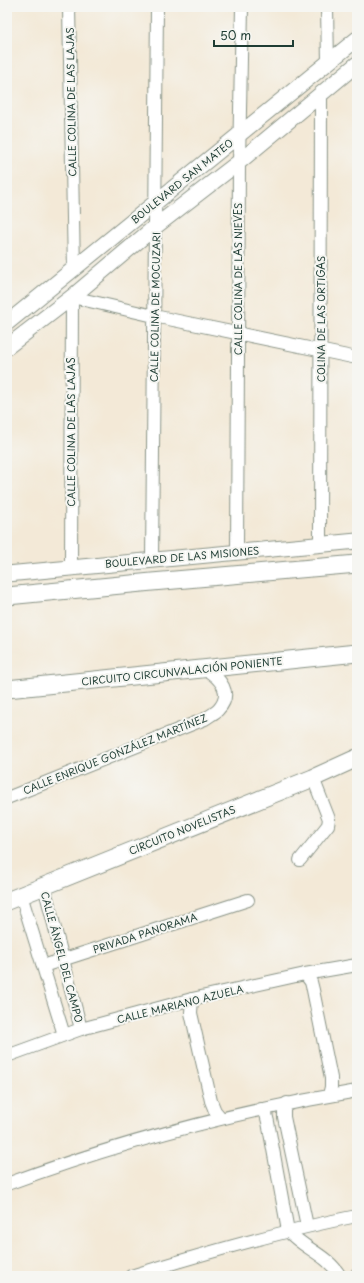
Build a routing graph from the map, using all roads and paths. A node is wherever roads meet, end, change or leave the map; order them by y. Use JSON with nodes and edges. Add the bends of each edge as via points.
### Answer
{"nodes":[{"id":1,"x":69,"y":7,"type":"edge"},
{"id":2,"x":157,"y":7,"type":"edge"},
{"id":3,"x":242,"y":7,"type":"edge"},
{"id":4,"x":327,"y":7,"type":"edge"},
{"id":5,"x":357,"y":38,"type":"edge"},
{"id":6,"x":328,"y":62,"type":"junction"},
{"id":7,"x":357,"y":64,"type":"edge"},
{"id":8,"x":321,"y":93,"type":"junction"},
{"id":9,"x":239,"y":134,"type":"junction"},
{"id":10,"x":239,"y":162,"type":"junction"},
{"id":11,"x":156,"y":203,"type":"junction"},
{"id":12,"x":156,"y":226,"type":"junction"},
{"id":13,"x":74,"y":270,"type":"junction"},
{"id":14,"x":72,"y":297,"type":"junction"},
{"id":15,"x":154,"y":316,"type":"junction"},
{"id":16,"x":7,"y":322,"type":"edge"},
{"id":17,"x":238,"y":333,"type":"junction"},
{"id":18,"x":7,"y":346,"type":"edge"},
{"id":19,"x":320,"y":350,"type":"junction"},
{"id":20,"x":357,"y":358,"type":"edge"},
{"id":21,"x":357,"y":541,"type":"edge"},
{"id":22,"x":320,"y":544,"type":"junction"},
{"id":23,"x":237,"y":552,"type":"junction"},
{"id":24,"x":152,"y":560,"type":"junction"},
{"id":25,"x":357,"y":564,"type":"edge"},
{"id":26,"x":71,"y":568,"type":"junction"},
{"id":27,"x":7,"y":574,"type":"edge"},
{"id":28,"x":7,"y":596,"type":"edge"},
{"id":29,"x":357,"y":653,"type":"edge"},
{"id":30,"x":205,"y":669,"type":"junction"},
{"id":31,"x":28,"y":687,"type":"junction"},
{"id":32,"x":7,"y":689,"type":"edge"},
{"id":33,"x":7,"y":696,"type":"edge"},
{"id":34,"x":357,"y":758,"type":"edge"},
{"id":35,"x":313,"y":778,"type":"junction"},
{"id":36,"x":7,"y":798,"type":"edge"},
{"id":37,"x":300,"y":860,"type":"dead end"},
{"id":38,"x":44,"y":886,"type":"junction"},
{"id":39,"x":14,"y":898,"type":"edge"},
{"id":40,"x":248,"y":900,"type":"dead end"},
{"id":41,"x":63,"y":959,"type":"junction"},
{"id":42,"x":357,"y":965,"type":"edge"},
{"id":43,"x":43,"y":966,"type":"junction"},
{"id":44,"x":305,"y":974,"type":"junction"},
{"id":45,"x":192,"y":999,"type":"junction"},
{"id":46,"x":81,"y":1028,"type":"junction"},
{"id":47,"x":64,"y":1035,"type":"junction"},
{"id":48,"x":7,"y":1056,"type":"edge"},
{"id":49,"x":357,"y":1091,"type":"edge"},
{"id":50,"x":329,"y":1095,"type":"junction"},
{"id":51,"x":287,"y":1103,"type":"junction"},
{"id":52,"x":261,"y":1108,"type":"junction"},
{"id":53,"x":221,"y":1118,"type":"junction"},
{"id":54,"x":7,"y":1184,"type":"edge"},
{"id":55,"x":357,"y":1216,"type":"edge"},
{"id":56,"x":307,"y":1226,"type":"junction"},
{"id":57,"x":288,"y":1231,"type":"junction"},
{"id":58,"x":131,"y":1276,"type":"edge"},
{"id":59,"x":340,"y":1276,"type":"edge"}],
"edges":[{"from":1,"to":13,"type":"street","name":"CALLE COLINA DE LAS LAJAS"},
{"from":2,"to":11,"type":"street","name":"CALLE COLINA DE MOCUZARI"},
{"from":3,"to":9,"type":"street","name":"CALLE COLINA DE LAS NIEVES"},
{"from":4,"to":6,"type":"street"},
{"from":5,"to":6,"type":"street","name":"BOULEVARD SAN MATEO"},
{"from":6,"to":9,"type":"street","name":"BOULEVARD SAN MATEO"},
{"from":7,"to":8,"type":"street","name":"BOULEVARD SAN MATEO"},
{"from":8,"to":10,"type":"street","name":"BOULEVARD SAN MATEO"},
{"from":8,"to":19,"type":"street","name":"COLINA DE LAS ORTIGAS"},
{"from":9,"to":10,"type":"street","name":"CALLE COLINA DE LAS NIEVES"},
{"from":9,"to":11,"type":"street","name":"BOULEVARD SAN MATEO"},
{"from":10,"to":12,"type":"street","name":"BOULEVARD SAN MATEO"},
{"from":10,"to":17,"type":"street","name":"CALLE COLINA DE LAS NIEVES"},
{"from":11,"to":12,"type":"street","name":"CALLE COLINA DE MOCUZARI"},
{"from":11,"to":13,"type":"street","name":"BOULEVARD SAN MATEO"},
{"from":12,"to":14,"type":"street","name":"BOULEVARD SAN MATEO"},
{"from":12,"to":15,"type":"street","name":"CALLE COLINA DE MOCUZARI"},
{"from":13,"to":16,"type":"street","name":"BOULEVARD SAN MATEO"},
{"from":14,"to":15,"type":"street"},
{"from":14,"to":18,"type":"street","name":"BOULEVARD SAN MATEO"},
{"from":14,"to":26,"type":"street","name":"CALLE COLINA DE LAS LAJAS"},
{"from":15,"to":17,"type":"street"},
{"from":15,"to":24,"type":"street","name":"CALLE COLINA DE MOCUZARI"},
{"from":17,"to":19,"type":"street"},
{"from":17,"to":23,"type":"street","name":"CALLE COLINA DE LAS NIEVES"},
{"from":19,"to":20,"type":"street"},
{"from":19,"to":22,"type":"street","name":"COLINA DE LAS ORTIGAS"},
{"from":21,"to":22,"type":"street","name":"BOULEVARD DE LAS MISIONES"},
{"from":22,"to":23,"type":"street","name":"BOULEVARD DE LAS MISIONES"},
{"from":23,"to":24,"type":"street","name":"BOULEVARD DE LAS MISIONES"},
{"from":24,"to":26,"type":"street","name":"BOULEVARD DE LAS MISIONES"},
{"from":25,"to":28,"type":"main road"},
{"from":26,"to":27,"type":"street","name":"BOULEVARD DE LAS MISIONES"},
{"from":29,"to":30,"type":"main road","name":"CIRCUITO CIRCUNVALACIÓN PONIENTE"},
{"from":30,"to":31,"type":"main road","name":"CIRCUITO CIRCUNVALACIÓN PONIENTE"},
{"from":30,"to":36,"type":"street","name":"CALLE ENRIQUE GONZÁLEZ MARTÍNEZ","via":[[221,682],[224,701],[218,710],[205,719]]},
{"from":31,"to":32,"type":"main road","name":"CIRCUITO CIRCUNVALACIÓN PONIENTE"},
{"from":31,"to":33,"type":"street"},
{"from":34,"to":35,"type":"main road","name":"CIRCUITO NOVELISTAS"},
{"from":35,"to":37,"type":"street","via":[[329,819],[328,825]]},
{"from":35,"to":38,"type":"main road","name":"CIRCUITO NOVELISTAS"},
{"from":38,"to":39,"type":"main road","name":"CIRCUITO NOVELISTAS"},
{"from":38,"to":41,"type":"street","name":"CALLE ÁNGEL DEL CAMPO"},
{"from":39,"to":43,"type":"street","name":"CALLE ÁNGEL DEL CAMPO"},
{"from":40,"to":41,"type":"street","name":"PRIVADA PANORAMA"},
{"from":41,"to":43,"type":"street","name":"PRIVADA PANORAMA"},
{"from":41,"to":46,"type":"street","name":"CALLE ÁNGEL DEL CAMPO"},
{"from":42,"to":44,"type":"street","name":"CALLE MARIANO AZUELA"},
{"from":43,"to":47,"type":"street","name":"CALLE ÁNGEL DEL CAMPO"},
{"from":44,"to":45,"type":"street","name":"CALLE MARIANO AZUELA"},
{"from":44,"to":50,"type":"street","via":[[313,990],[331,1078]]},
{"from":45,"to":46,"type":"street","name":"CALLE MARIANO AZUELA"},
{"from":45,"to":53,"type":"street","via":[[191,1013],[211,1101]]},
{"from":46,"to":47,"type":"street","name":"CALLE MARIANO AZUELA"},
{"from":47,"to":48,"type":"street","name":"CALLE MARIANO AZUELA"},
{"from":49,"to":50,"type":"street"},
{"from":50,"to":51,"type":"street"},
{"from":51,"to":52,"type":"street"},
{"from":51,"to":56,"type":"street","via":[[284,1118]]},
{"from":52,"to":53,"type":"street"},
{"from":52,"to":57,"type":"street","via":[[268,1122]]},
{"from":53,"to":54,"type":"street","via":[[155,1135]]},
{"from":55,"to":56,"type":"street"},
{"from":56,"to":57,"type":"street"},
{"from":57,"to":58,"type":"street","via":[[197,1255]]},
{"from":57,"to":59,"type":"street","via":[[327,1259]]}]}
